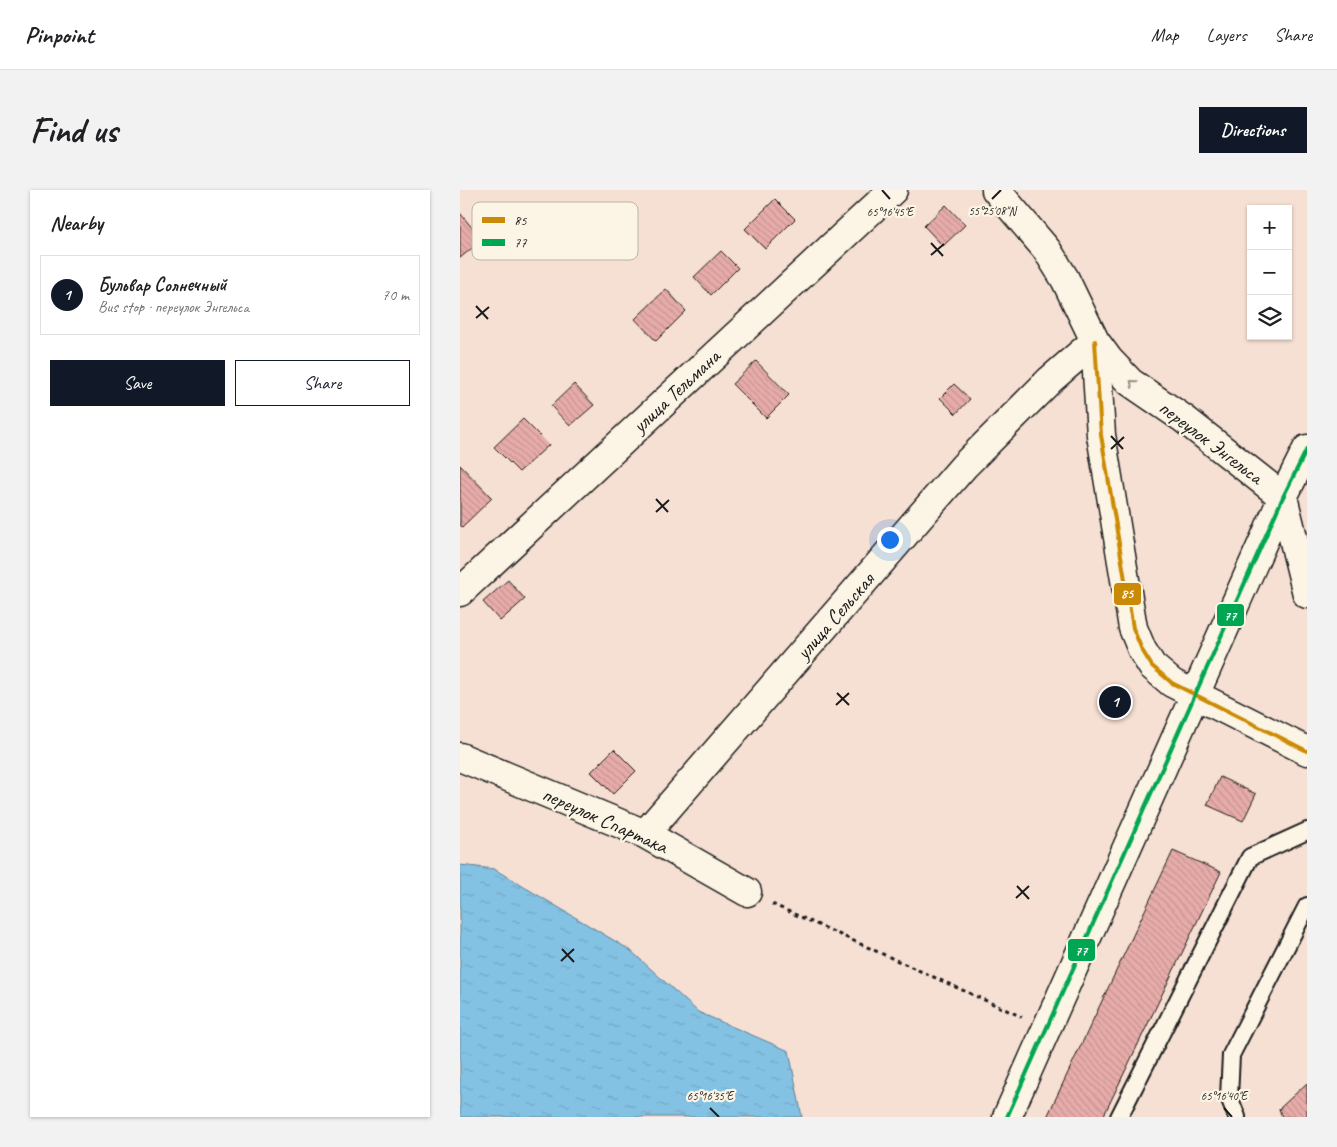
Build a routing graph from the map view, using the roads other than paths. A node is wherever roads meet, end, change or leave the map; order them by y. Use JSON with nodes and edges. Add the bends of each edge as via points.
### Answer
{"nodes":[{"id":1,"x":893,"y":190,"type":"edge"},
{"id":2,"x":996,"y":190,"type":"edge"},
{"id":3,"x":1095,"y":341,"type":"junction"},
{"id":4,"x":1307,"y":449,"type":"edge"},
{"id":5,"x":1283,"y":497,"type":"junction"},
{"id":6,"x":460,"y":592,"type":"edge"},
{"id":7,"x":1307,"y":594,"type":"edge"},
{"id":8,"x":1196,"y":696,"type":"junction"},
{"id":9,"x":1307,"y":751,"type":"edge"},
{"id":10,"x":460,"y":757,"type":"edge"},
{"id":11,"x":1307,"y":831,"type":"edge"},
{"id":12,"x":645,"y":834,"type":"junction"},
{"id":13,"x":747,"y":892,"type":"road end"},
{"id":14,"x":1307,"y":906,"type":"edge"},
{"id":15,"x":1007,"y":1117,"type":"edge"},
{"id":16,"x":1120,"y":1117,"type":"edge"},
{"id":17,"x":1237,"y":1117,"type":"edge"}],
"edges":[{"from":1,"to":6,"type":"street","name":"улица Тельмана"},
{"from":2,"to":3,"type":"street","name":"переулок Энгельса","via":[[1047,250]]},
{"from":5,"to":3,"type":"street","name":"переулок Энгельса","one_way":true,"via":[[1184,419],[1130,382]]},
{"from":3,"to":8,"type":"street","name":"переулок Энгельса","via":[[1101,435],[1133,628],[1152,666]]},
{"from":3,"to":12,"type":"street","name":"улица Сельская","via":[[1050,380],[964,466]]},
{"from":4,"to":5,"type":"street"},
{"from":5,"to":7,"type":"street"},
{"from":5,"to":8,"type":"street","name":"переулок Энгельса"},
{"from":8,"to":9,"type":"street"},
{"from":8,"to":15,"type":"street"},
{"from":10,"to":12,"type":"street","name":"переулок Спартака"},
{"from":11,"to":16,"type":"lane","via":[[1250,857]]},
{"from":12,"to":13,"type":"street","name":"переулок Спартака"},
{"from":14,"to":17,"type":"lane","via":[[1231,1055],[1229,1097]]}]}
